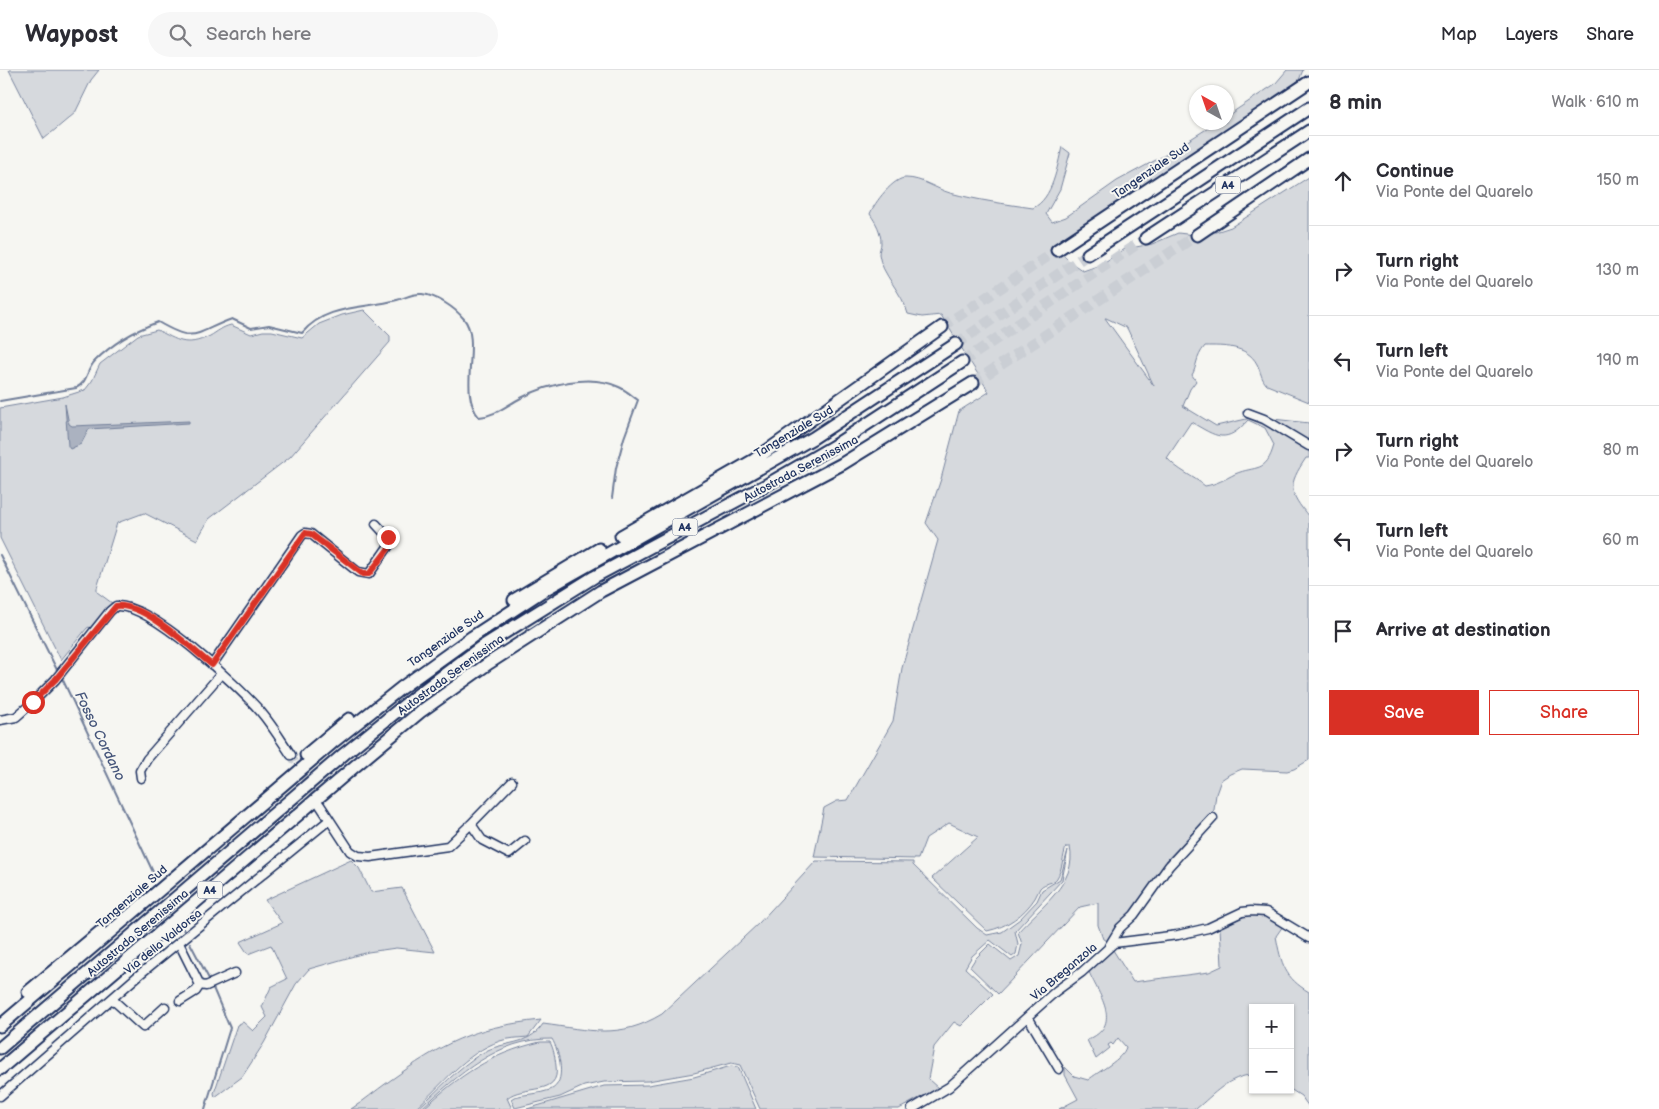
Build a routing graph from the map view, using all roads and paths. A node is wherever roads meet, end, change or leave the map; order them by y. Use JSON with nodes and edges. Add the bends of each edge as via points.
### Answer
{"nodes":[{"id":1,"x":1309,"y":82,"type":"edge"},
{"id":2,"x":1309,"y":108,"type":"edge"},
{"id":3,"x":1309,"y":131,"type":"edge"},
{"id":4,"x":1309,"y":159,"type":"edge"},
{"id":5,"x":1197,"y":235,"type":"tunnel mouth"},
{"id":6,"x":1146,"y":238,"type":"tunnel mouth"},
{"id":7,"x":1057,"y":250,"type":"tunnel mouth"},
{"id":8,"x":1088,"y":254,"type":"tunnel mouth"},
{"id":9,"x":942,"y":326,"type":"tunnel mouth"},
{"id":10,"x":956,"y":344,"type":"tunnel mouth"},
{"id":11,"x":962,"y":362,"type":"tunnel mouth"},
{"id":12,"x":973,"y":384,"type":"tunnel mouth"},
{"id":13,"x":1248,"y":413,"type":"dead end"},
{"id":14,"x":1309,"y":446,"type":"edge"},
{"id":15,"x":376,"y":524,"type":"dead end"},
{"id":16,"x":212,"y":665,"type":"junction"},
{"id":17,"x":221,"y":674,"type":"junction"},
{"id":18,"x":0,"y":720,"type":"edge"},
{"id":19,"x":291,"y":755,"type":"tunnel mouth"},
{"id":20,"x":141,"y":778,"type":"dead end"},
{"id":21,"x":512,"y":782,"type":"dead end"},
{"id":22,"x":320,"y":805,"type":"tunnel mouth"},
{"id":23,"x":1213,"y":818,"type":"dead end"},
{"id":24,"x":328,"y":821,"type":"junction"},
{"id":25,"x":471,"y":824,"type":"junction"},
{"id":26,"x":525,"y":841,"type":"dead end"},
{"id":27,"x":1309,"y":938,"type":"edge"},
{"id":28,"x":180,"y":944,"type":"junction"},
{"id":29,"x":1109,"y":946,"type":"junction"},
{"id":30,"x":235,"y":973,"type":"dead end"},
{"id":31,"x":200,"y":985,"type":"junction"},
{"id":32,"x":112,"y":999,"type":"junction"},
{"id":33,"x":180,"y":1001,"type":"dead end"},
{"id":34,"x":165,"y":1007,"type":"dead end"},
{"id":35,"x":0,"y":1016,"type":"edge"},
{"id":36,"x":1028,"y":1017,"type":"junction"},
{"id":37,"x":0,"y":1026,"type":"edge"},
{"id":38,"x":0,"y":1048,"type":"edge"},
{"id":39,"x":0,"y":1069,"type":"edge"},
{"id":40,"x":1059,"y":1069,"type":"dead end"},
{"id":41,"x":0,"y":1096,"type":"edge"},
{"id":42,"x":912,"y":1109,"type":"edge"}],
"edges":[{"from":1,"to":7,"type":"highway","name":"Tangenziale Sud"},
{"from":2,"to":8,"type":"highway"},
{"from":3,"to":6,"type":"highway","number":"A4"},
{"from":4,"to":5,"type":"highway","number":"A4"},
{"from":9,"to":35,"type":"highway","name":"Tangenziale Sud","via":[[754,460],[540,583],[396,682]]},
{"from":10,"to":37,"type":"highway","name":"Tangenziale Sud","via":[[813,438],[544,590],[472,637],[332,743]]},
{"from":11,"to":38,"type":"highway","name":"Autostrada Serenissima","number":"A4","via":[[832,447],[594,576],[480,648],[352,748]]},
{"from":12,"to":39,"type":"highway","name":"Autostrada Serenissima","number":"A4","via":[[842,464],[601,590],[489,663],[420,712]]},
{"from":13,"to":14,"type":"street"},
{"from":15,"to":16,"type":"street","via":[[390,544],[369,574],[358,572],[311,534],[302,535]]},
{"from":16,"to":17,"type":"street"},
{"from":16,"to":18,"type":"street","via":[[160,624],[123,606],[116,606],[55,680],[16,717]]},
{"from":17,"to":19,"type":"street","via":[[261,712]]},
{"from":17,"to":20,"type":"street","via":[[147,759],[140,771]]},
{"from":21,"to":25,"type":"street"},
{"from":22,"to":24,"type":"street"},
{"from":23,"to":29,"type":"street","via":[[1169,866]]},
{"from":24,"to":25,"type":"street","via":[[350,851],[370,857],[448,846]]},
{"from":24,"to":28,"type":"street","name":"Via della Valdorsa"},
{"from":25,"to":26,"type":"street","via":[[482,840],[509,854]]},
{"from":27,"to":29,"type":"street","name":"Via Breganzola","via":[[1266,912],[1251,911],[1208,928]]},
{"from":28,"to":31,"type":"street"},
{"from":28,"to":32,"type":"street","name":"Via della Valdorsa"},
{"from":29,"to":36,"type":"street","name":"Via Breganzola"},
{"from":30,"to":31,"type":"street","via":[[206,986]]},
{"from":31,"to":33,"type":"street"},
{"from":32,"to":34,"type":"street","via":[[143,1028]]},
{"from":32,"to":41,"type":"street","name":"Via della Valdorsa"},
{"from":36,"to":40,"type":"street"},
{"from":36,"to":42,"type":"street","name":"Via Breganzola","via":[[949,1087]]}]}
